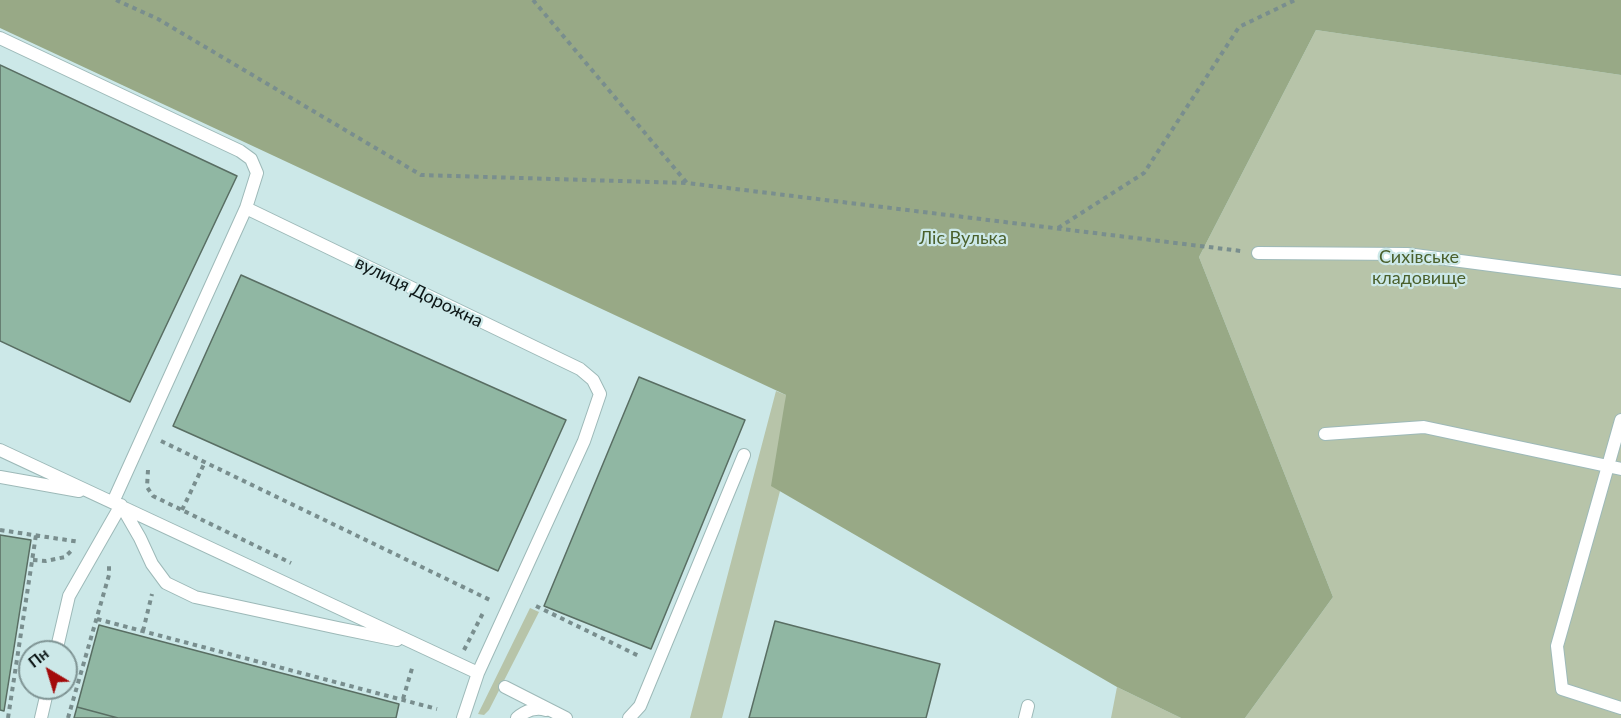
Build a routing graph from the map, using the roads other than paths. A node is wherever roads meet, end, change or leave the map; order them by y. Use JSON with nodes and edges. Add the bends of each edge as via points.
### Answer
{"nodes":[{"id":1,"x":0,"y":38,"type":"edge"},
{"id":2,"x":246,"y":208,"type":"junction"},
{"id":3,"x":1258,"y":253,"type":"road end"},
{"id":4,"x":1621,"y":282,"type":"edge"},
{"id":5,"x":1621,"y":420,"type":"edge"},
{"id":6,"x":1325,"y":434,"type":"dead end"},
{"id":7,"x":0,"y":450,"type":"edge"},
{"id":8,"x":744,"y":455,"type":"dead end"},
{"id":9,"x":1608,"y":466,"type":"junction"},
{"id":10,"x":1621,"y":469,"type":"edge"},
{"id":11,"x":0,"y":477,"type":"edge"},
{"id":12,"x":98,"y":495,"type":"junction"},
{"id":13,"x":117,"y":504,"type":"junction"},
{"id":14,"x":59,"y":640,"type":"edge"},
{"id":15,"x":415,"y":643,"type":"junction"},
{"id":16,"x":478,"y":673,"type":"junction"},
{"id":17,"x":505,"y":687,"type":"dead end"},
{"id":18,"x":45,"y":700,"type":"edge"},
{"id":19,"x":1621,"y":708,"type":"edge"},
{"id":20,"x":561,"y":716,"type":"edge"},
{"id":21,"x":41,"y":718,"type":"edge"},
{"id":22,"x":463,"y":718,"type":"edge"},
{"id":23,"x":517,"y":718,"type":"edge"},
{"id":24,"x":628,"y":718,"type":"edge"}],
"edges":[{"from":1,"to":2,"type":"lane","via":[[240,151],[251,159],[257,173]]},
{"from":2,"to":13,"type":"lane"},
{"from":2,"to":16,"type":"lane","name":"вулиця Дорожна","via":[[579,369],[593,380],[600,394],[584,441]]},
{"from":3,"to":4,"type":"lane","via":[[1407,254]]},
{"from":5,"to":9,"type":"lane"},
{"from":6,"to":9,"type":"lane","via":[[1424,427]]},
{"from":7,"to":12,"type":"lane"},
{"from":8,"to":24,"type":"lane","via":[[640,706]]},
{"from":9,"to":10,"type":"lane"},
{"from":9,"to":19,"type":"lane","via":[[1557,646],[1562,689]]},
{"from":11,"to":12,"type":"lane"},
{"from":12,"to":13,"type":"lane"},
{"from":13,"to":14,"type":"lane","via":[[69,596]]},
{"from":13,"to":15,"type":"lane"},
{"from":13,"to":15,"type":"lane","via":[[166,584],[195,597]]},
{"from":15,"to":16,"type":"lane"},
{"from":16,"to":22,"type":"lane","name":"вулиця Дорожна"},
{"from":17,"to":20,"type":"lane"},
{"from":18,"to":21,"type":"lane"},
{"from":20,"to":23,"type":"lane","via":[[540,708]]}]}
